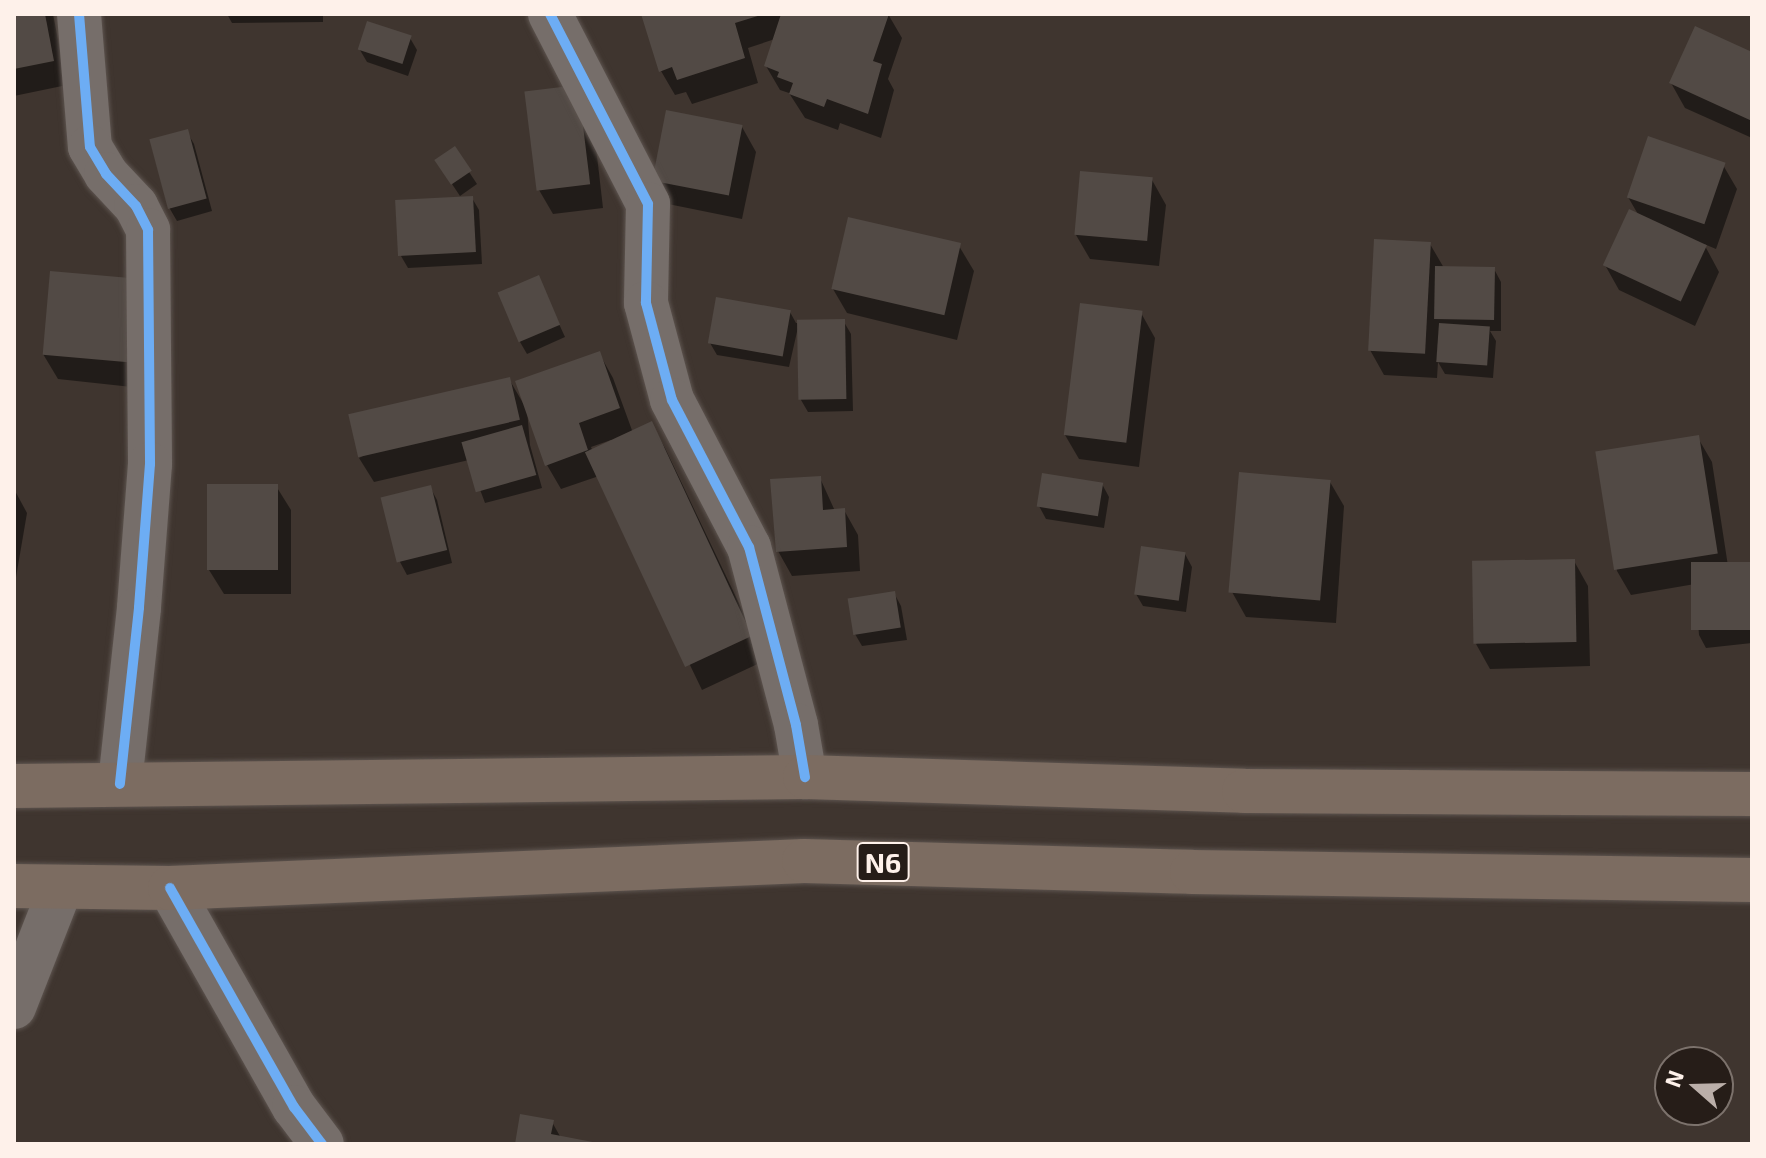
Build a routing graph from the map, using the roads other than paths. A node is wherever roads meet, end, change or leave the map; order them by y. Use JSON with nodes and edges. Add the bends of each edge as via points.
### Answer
{"nodes":[{"id":1,"x":79,"y":14,"type":"edge"},
{"id":2,"x":550,"y":14,"type":"edge"},
{"id":3,"x":805,"y":777,"type":"junction"},
{"id":4,"x":120,"y":784,"type":"junction"},
{"id":5,"x":14,"y":786,"type":"edge"},
{"id":6,"x":1752,"y":794,"type":"edge"},
{"id":7,"x":1752,"y":880,"type":"edge"},
{"id":8,"x":14,"y":886,"type":"edge"},
{"id":9,"x":61,"y":887,"type":"junction"},
{"id":10,"x":170,"y":888,"type":"junction"},
{"id":11,"x":14,"y":1007,"type":"edge"},
{"id":12,"x":322,"y":1144,"type":"edge"}],
"edges":[{"from":1,"to":4,"type":"street","via":[[90,147],[148,230],[150,464]]},
{"from":2,"to":3,"type":"street","via":[[648,204],[646,303],[672,400],[749,547]]},
{"from":3,"to":4,"type":"highway"},
{"from":3,"to":6,"type":"highway","via":[[1244,791]]},
{"from":4,"to":5,"type":"highway"},
{"from":7,"to":10,"type":"highway","number":"N6","via":[[804,861]]},
{"from":8,"to":9,"type":"highway","number":"N6"},
{"from":9,"to":10,"type":"highway","number":"N6"},
{"from":9,"to":11,"type":"street"},
{"from":10,"to":12,"type":"street","via":[[294,1107]]}]}
